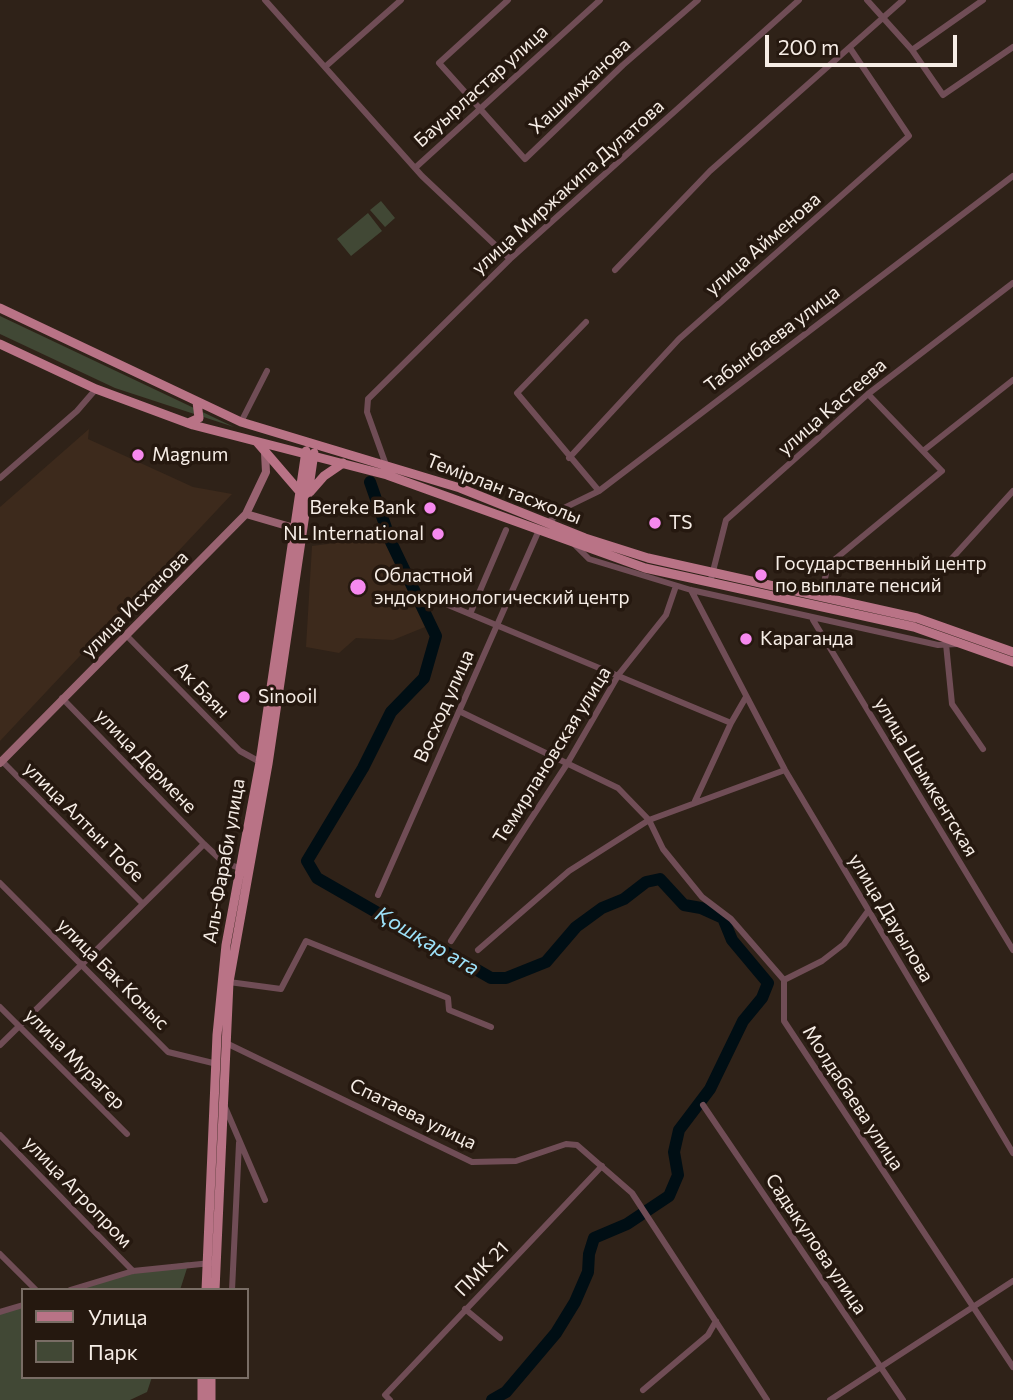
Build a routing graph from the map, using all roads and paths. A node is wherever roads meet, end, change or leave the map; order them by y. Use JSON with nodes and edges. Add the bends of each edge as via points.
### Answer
{"nodes":[{"id":1,"x":265,"y":0,"type":"edge"},
{"id":2,"x":401,"y":0,"type":"edge"},
{"id":3,"x":508,"y":0,"type":"edge"},
{"id":4,"x":600,"y":0,"type":"edge"},
{"id":5,"x":698,"y":0,"type":"edge"},
{"id":6,"x":799,"y":0,"type":"edge"},
{"id":7,"x":867,"y":0,"type":"edge"},
{"id":8,"x":903,"y":0,"type":"edge"},
{"id":9,"x":984,"y":0,"type":"edge"},
{"id":10,"x":884,"y":18,"type":"junction"},
{"id":11,"x":1013,"y":47,"type":"edge"},
{"id":12,"x":849,"y":48,"type":"junction"},
{"id":13,"x":912,"y":50,"type":"junction"},
{"id":14,"x":326,"y":67,"type":"junction"},
{"id":15,"x":479,"y":109,"type":"junction"},
{"id":16,"x":415,"y":167,"type":"junction"},
{"id":17,"x":1013,"y":176,"type":"edge"},
{"id":18,"x":510,"y":259,"type":"junction"},
{"id":19,"x":615,"y":270,"type":"dead end"},
{"id":20,"x":1013,"y":284,"type":"edge"},
{"id":21,"x":0,"y":308,"type":"edge"},
{"id":22,"x":586,"y":322,"type":"dead end"},
{"id":23,"x":0,"y":344,"type":"edge"},
{"id":24,"x":267,"y":371,"type":"dead end"},
{"id":25,"x":1013,"y":380,"type":"edge"},
{"id":26,"x":96,"y":389,"type":"junction"},
{"id":27,"x":868,"y":394,"type":"junction"},
{"id":28,"x":197,"y":402,"type":"junction"},
{"id":29,"x":241,"y":422,"type":"junction"},
{"id":30,"x":188,"y":423,"type":"junction"},
{"id":31,"x":257,"y":442,"type":"junction"},
{"id":32,"x":312,"y":444,"type":"junction"},
{"id":33,"x":923,"y":451,"type":"junction"},
{"id":34,"x":265,"y":453,"type":"junction"},
{"id":35,"x":309,"y":455,"type":"junction"},
{"id":36,"x":569,"y":458,"type":"junction"},
{"id":37,"x":343,"y":464,"type":"junction"},
{"id":38,"x":386,"y":464,"type":"junction"},
{"id":39,"x":0,"y":478,"type":"edge"},
{"id":40,"x":599,"y":491,"type":"junction"},
{"id":41,"x":1013,"y":491,"type":"edge"},
{"id":42,"x":304,"y":493,"type":"junction"},
{"id":43,"x":246,"y":514,"type":"junction"},
{"id":44,"x":548,"y":523,"type":"junction"},
{"id":45,"x":294,"y":528,"type":"junction"},
{"id":46,"x":506,"y":530,"type":"dead end"},
{"id":47,"x":539,"y":530,"type":"junction"},
{"id":48,"x":574,"y":544,"type":"junction"},
{"id":49,"x":945,"y":566,"type":"dead end"},
{"id":50,"x":711,"y":578,"type":"junction"},
{"id":51,"x":676,"y":586,"type":"junction"},
{"id":52,"x":691,"y":590,"type":"junction"},
{"id":53,"x":821,"y":596,"type":"junction"},
{"id":54,"x":441,"y":602,"type":"dead end"},
{"id":55,"x":470,"y":614,"type":"junction"},
{"id":56,"x":813,"y":620,"type":"junction"},
{"id":57,"x":495,"y":626,"type":"junction"},
{"id":58,"x":126,"y":635,"type":"junction"},
{"id":59,"x":966,"y":644,"type":"junction"},
{"id":60,"x":946,"y":645,"type":"junction"},
{"id":61,"x":1013,"y":652,"type":"edge"},
{"id":62,"x":1013,"y":662,"type":"edge"},
{"id":63,"x":619,"y":674,"type":"junction"},
{"id":64,"x":62,"y":698,"type":"junction"},
{"id":65,"x":746,"y":698,"type":"junction"},
{"id":66,"x":459,"y":711,"type":"junction"},
{"id":67,"x":730,"y":723,"type":"junction"},
{"id":68,"x":983,"y":749,"type":"dead end"},
{"id":69,"x":1,"y":762,"type":"edge"},
{"id":70,"x":260,"y":762,"type":"junction"},
{"id":71,"x":567,"y":764,"type":"junction"},
{"id":72,"x":785,"y":770,"type":"junction"},
{"id":73,"x":695,"y":801,"type":"junction"},
{"id":74,"x":649,"y":820,"type":"junction"},
{"id":75,"x":204,"y":844,"type":"junction"},
{"id":76,"x":240,"y":869,"type":"junction"},
{"id":77,"x":0,"y":883,"type":"edge"},
{"id":78,"x":378,"y":895,"type":"dead end"},
{"id":79,"x":143,"y":904,"type":"junction"},
{"id":80,"x":868,"y":911,"type":"junction"},
{"id":81,"x":451,"y":941,"type":"dead end"},
{"id":82,"x":478,"y":950,"type":"dead end"},
{"id":83,"x":1013,"y":950,"type":"edge"},
{"id":84,"x":82,"y":965,"type":"junction"},
{"id":85,"x":784,"y":980,"type":"junction"},
{"id":86,"x":229,"y":982,"type":"junction"},
{"id":87,"x":0,"y":1007,"type":"edge"},
{"id":88,"x":18,"y":1025,"type":"junction"},
{"id":89,"x":491,"y":1027,"type":"dead end"},
{"id":90,"x":221,"y":1042,"type":"junction"},
{"id":91,"x":0,"y":1045,"type":"edge"},
{"id":92,"x":217,"y":1064,"type":"junction"},
{"id":93,"x":223,"y":1102,"type":"junction"},
{"id":94,"x":703,"y":1105,"type":"dead end"},
{"id":95,"x":127,"y":1134,"type":"dead end"},
{"id":96,"x":0,"y":1135,"type":"edge"},
{"id":97,"x":239,"y":1143,"type":"junction"},
{"id":98,"x":1013,"y":1153,"type":"edge"},
{"id":99,"x":602,"y":1166,"type":"junction"},
{"id":100,"x":265,"y":1199,"type":"dead end"},
{"id":101,"x":0,"y":1254,"type":"edge"},
{"id":102,"x":211,"y":1263,"type":"junction"},
{"id":103,"x":132,"y":1270,"type":"junction"},
{"id":104,"x":1013,"y":1281,"type":"edge"},
{"id":105,"x":34,"y":1288,"type":"edge"},
{"id":106,"x":76,"y":1288,"type":"edge"},
{"id":107,"x":206,"y":1288,"type":"edge"},
{"id":108,"x":215,"y":1288,"type":"edge"},
{"id":109,"x":232,"y":1288,"type":"edge"},
{"id":110,"x":21,"y":1306,"type":"edge"},
{"id":111,"x":971,"y":1306,"type":"junction"},
{"id":112,"x":465,"y":1309,"type":"junction"},
{"id":113,"x":0,"y":1312,"type":"edge"},
{"id":114,"x":716,"y":1321,"type":"junction"},
{"id":115,"x":500,"y":1338,"type":"dead end"},
{"id":116,"x":880,"y":1366,"type":"junction"},
{"id":117,"x":1013,"y":1367,"type":"edge"},
{"id":118,"x":202,"y":1379,"type":"edge"},
{"id":119,"x":211,"y":1379,"type":"edge"},
{"id":120,"x":643,"y":1390,"type":"dead end"},
{"id":121,"x":388,"y":1398,"type":"edge"},
{"id":122,"x":202,"y":1400,"type":"edge"},
{"id":123,"x":211,"y":1400,"type":"edge"},
{"id":124,"x":767,"y":1400,"type":"edge"},
{"id":125,"x":830,"y":1400,"type":"edge"},
{"id":126,"x":903,"y":1400,"type":"edge"}],
"edges":[{"from":1,"to":14,"type":"street"},
{"from":2,"to":14,"type":"street"},
{"from":3,"to":15,"type":"street","name":"Хашимжанова","via":[[439,63]]},
{"from":4,"to":15,"type":"street","name":"Бауырластар улица"},
{"from":5,"to":15,"type":"street","name":"Хашимжанова","via":[[525,159]]},
{"from":6,"to":18,"type":"street","name":"улица Миржакипа Дулатова"},
{"from":7,"to":10,"type":"street"},
{"from":8,"to":10,"type":"street"},
{"from":9,"to":13,"type":"street"},
{"from":10,"to":12,"type":"street"},
{"from":10,"to":13,"type":"street"},
{"from":11,"to":13,"type":"street","via":[[943,95]]},
{"from":12,"to":19,"type":"street","via":[[710,171]]},
{"from":12,"to":36,"type":"street","name":"улица Айменова","via":[[909,136],[679,339]]},
{"from":14,"to":16,"type":"street"},
{"from":15,"to":16,"type":"street","name":"Бауырластар улица"},
{"from":16,"to":18,"type":"street"},
{"from":17,"to":40,"type":"street","name":"Табынбаева улица"},
{"from":18,"to":38,"type":"street","name":"улица Миржакипа Дулатова","via":[[368,399]]},
{"from":20,"to":27,"type":"street","name":"улица Кастеева"},
{"from":21,"to":28,"type":"main road","name":"Темірлан тасжолы"},
{"from":22,"to":36,"type":"street","via":[[517,393]]},
{"from":23,"to":26,"type":"main road","name":"Темірлан тасжолы"},
{"from":24,"to":29,"type":"street"},
{"from":25,"to":33,"type":"street"},
{"from":26,"to":30,"type":"main road","name":"Темірлан тасжолы"},
{"from":26,"to":39,"type":"street"},
{"from":27,"to":33,"type":"street"},
{"from":27,"to":50,"type":"street","name":"улица Кастеева","via":[[726,520]]},
{"from":28,"to":29,"type":"main road","name":"Темірлан тасжолы"},
{"from":28,"to":30,"type":"main road","via":[[199,418]]},
{"from":29,"to":32,"type":"main road","name":"Темірлан тасжолы"},
{"from":30,"to":31,"type":"main road","name":"Темірлан тасжолы"},
{"from":31,"to":34,"type":"main road"},
{"from":31,"to":35,"type":"main road","name":"Темірлан тасжолы"},
{"from":32,"to":35,"type":"main road","name":"Аль-Фараби улица"},
{"from":32,"to":38,"type":"main road","name":"Темірлан тасжолы"},
{"from":33,"to":53,"type":"street","via":[[942,471],[828,565]]},
{"from":34,"to":42,"type":"main road"},
{"from":34,"to":43,"type":"main road","name":"улица Исханова","via":[[266,472]]},
{"from":35,"to":37,"type":"main road","name":"Темірлан тасжолы"},
{"from":35,"to":42,"type":"main road","name":"Аль-Фараби улица"},
{"from":36,"to":40,"type":"street"},
{"from":37,"to":42,"type":"main road"},
{"from":37,"to":47,"type":"main road","name":"Темірлан тасжолы","via":[[457,497]]},
{"from":38,"to":44,"type":"main road","name":"Темірлан тасжолы"},
{"from":40,"to":44,"type":"street","name":"Табынбаева улица","via":[[564,508]]},
{"from":41,"to":49,"type":"street"},
{"from":42,"to":45,"type":"main road","name":"Аль-Фараби улица"},
{"from":42,"to":86,"type":"main road","name":"Аль-Фараби улица","via":[[268,764]]},
{"from":43,"to":45,"type":"main road"},
{"from":43,"to":58,"type":"main road","name":"улица Исханова"},
{"from":44,"to":50,"type":"main road","name":"Темірлан тасжолы"},
{"from":45,"to":70,"type":"main road","name":"Аль-Фараби улица"},
{"from":46,"to":55,"type":"street"},
{"from":47,"to":48,"type":"main road","name":"Темірлан тасжолы"},
{"from":47,"to":57,"type":"street","name":"Восход улица"},
{"from":48,"to":50,"type":"main road","name":"Темірлан тасжолы","via":[[645,568]]},
{"from":48,"to":51,"type":"street","via":[[589,559]]},
{"from":50,"to":53,"type":"main road","name":"Темірлан тасжолы"},
{"from":50,"to":59,"type":"main road","name":"Темірлан тасжолы"},
{"from":51,"to":52,"type":"street"},
{"from":51,"to":63,"type":"street","name":"Темирлановская улица","via":[[666,615]]},
{"from":52,"to":56,"type":"street"},
{"from":52,"to":65,"type":"street","name":"улица Дауылова"},
{"from":53,"to":61,"type":"main road","name":"Темірлан тасжолы","via":[[917,618]]},
{"from":54,"to":55,"type":"street"},
{"from":55,"to":57,"type":"street"},
{"from":56,"to":60,"type":"street"},
{"from":56,"to":83,"type":"street","name":"улица Шымкентская"},
{"from":57,"to":63,"type":"street"},
{"from":57,"to":66,"type":"street","name":"Восход улица"},
{"from":58,"to":64,"type":"main road","name":"улица Исханова"},
{"from":58,"to":70,"type":"street","name":"Ак Баян","via":[[240,751]]},
{"from":59,"to":60,"type":"street"},
{"from":59,"to":62,"type":"main road","name":"Темірлан тасжолы"},
{"from":60,"to":68,"type":"street","via":[[952,704]]},
{"from":63,"to":67,"type":"street"},
{"from":63,"to":71,"type":"street","name":"Темирлановская улица"},
{"from":64,"to":69,"type":"main road","name":"улица Исханова"},
{"from":64,"to":75,"type":"street","name":"улица Дермене"},
{"from":65,"to":67,"type":"street"},
{"from":65,"to":72,"type":"street","name":"улица Дауылова"},
{"from":66,"to":71,"type":"street"},
{"from":66,"to":78,"type":"street","name":"Восход улица"},
{"from":67,"to":73,"type":"street"},
{"from":69,"to":79,"type":"street","name":"улица Алтын Тобе"},
{"from":70,"to":76,"type":"main road","name":"Аль-Фараби улица"},
{"from":71,"to":74,"type":"street","via":[[618,788]]},
{"from":71,"to":81,"type":"street","name":"Темирлановская улица"},
{"from":72,"to":73,"type":"street"},
{"from":72,"to":80,"type":"street","name":"улица Дауылова"},
{"from":73,"to":74,"type":"street"},
{"from":74,"to":82,"type":"street","via":[[569,871]]},
{"from":74,"to":85,"type":"street","via":[[663,849],[702,897],[731,919]]},
{"from":75,"to":76,"type":"street","name":"улица Дермене","via":[[224,863]]},
{"from":75,"to":79,"type":"street"},
{"from":76,"to":90,"type":"main road","name":"Аль-Фараби улица","via":[[226,945]]},
{"from":77,"to":84,"type":"street","name":"улица Бак Коныс"},
{"from":79,"to":84,"type":"street"},
{"from":80,"to":85,"type":"street","via":[[844,944]]},
{"from":80,"to":98,"type":"street","name":"улица Дауылова"},
{"from":84,"to":88,"type":"street"},
{"from":84,"to":92,"type":"street","name":"улица Бак Коныс","via":[[168,1052]]},
{"from":85,"to":111,"type":"street","name":"Молдабаева улица","via":[[784,1021]]},
{"from":86,"to":89,"type":"street","via":[[281,989],[306,941],[448,998],[449,1010]]},
{"from":86,"to":90,"type":"main road","name":"Аль-Фараби улица"},
{"from":87,"to":88,"type":"street","name":"улица Мурагер"},
{"from":88,"to":91,"type":"street"},
{"from":88,"to":95,"type":"street","name":"улица Мурагер"},
{"from":90,"to":92,"type":"main road","name":"Аль-Фараби улица"},
{"from":90,"to":93,"type":"main road","name":"Аль-Фараби улица"},
{"from":90,"to":99,"type":"street","name":"Спатаева улица","via":[[472,1162],[516,1161],[566,1144],[576,1145]]},
{"from":92,"to":102,"type":"main road","name":"Аль-Фараби улица"},
{"from":93,"to":97,"type":"street"},
{"from":93,"to":102,"type":"main road","name":"Аль-Фараби улица"},
{"from":94,"to":116,"type":"street","name":"Садыкулова улица"},
{"from":96,"to":103,"type":"street","name":"улица Агропром"},
{"from":97,"to":100,"type":"street"},
{"from":97,"to":109,"type":"street"},
{"from":99,"to":112,"type":"street","name":"ПМК 21"},
{"from":99,"to":114,"type":"street","name":"Спатаева улица","via":[[624,1183],[646,1212]]},
{"from":101,"to":105,"type":"street"},
{"from":102,"to":103,"type":"street"},
{"from":102,"to":107,"type":"main road","name":"Аль-Фараби улица"},
{"from":102,"to":108,"type":"main road","name":"Аль-Фараби улица"},
{"from":103,"to":106,"type":"street"},
{"from":104,"to":111,"type":"street"},
{"from":110,"to":113,"type":"street"},
{"from":111,"to":116,"type":"street"},
{"from":111,"to":117,"type":"street","name":"Молдабаева улица"},
{"from":112,"to":115,"type":"street"},
{"from":112,"to":121,"type":"street","name":"ПМК 21"},
{"from":114,"to":120,"type":"street","via":[[708,1335]]},
{"from":114,"to":124,"type":"street","name":"Спатаева улица"},
{"from":116,"to":125,"type":"street"},
{"from":116,"to":126,"type":"street","name":"Садыкулова улица"},
{"from":118,"to":122,"type":"main road"},
{"from":119,"to":123,"type":"main road"}]}
